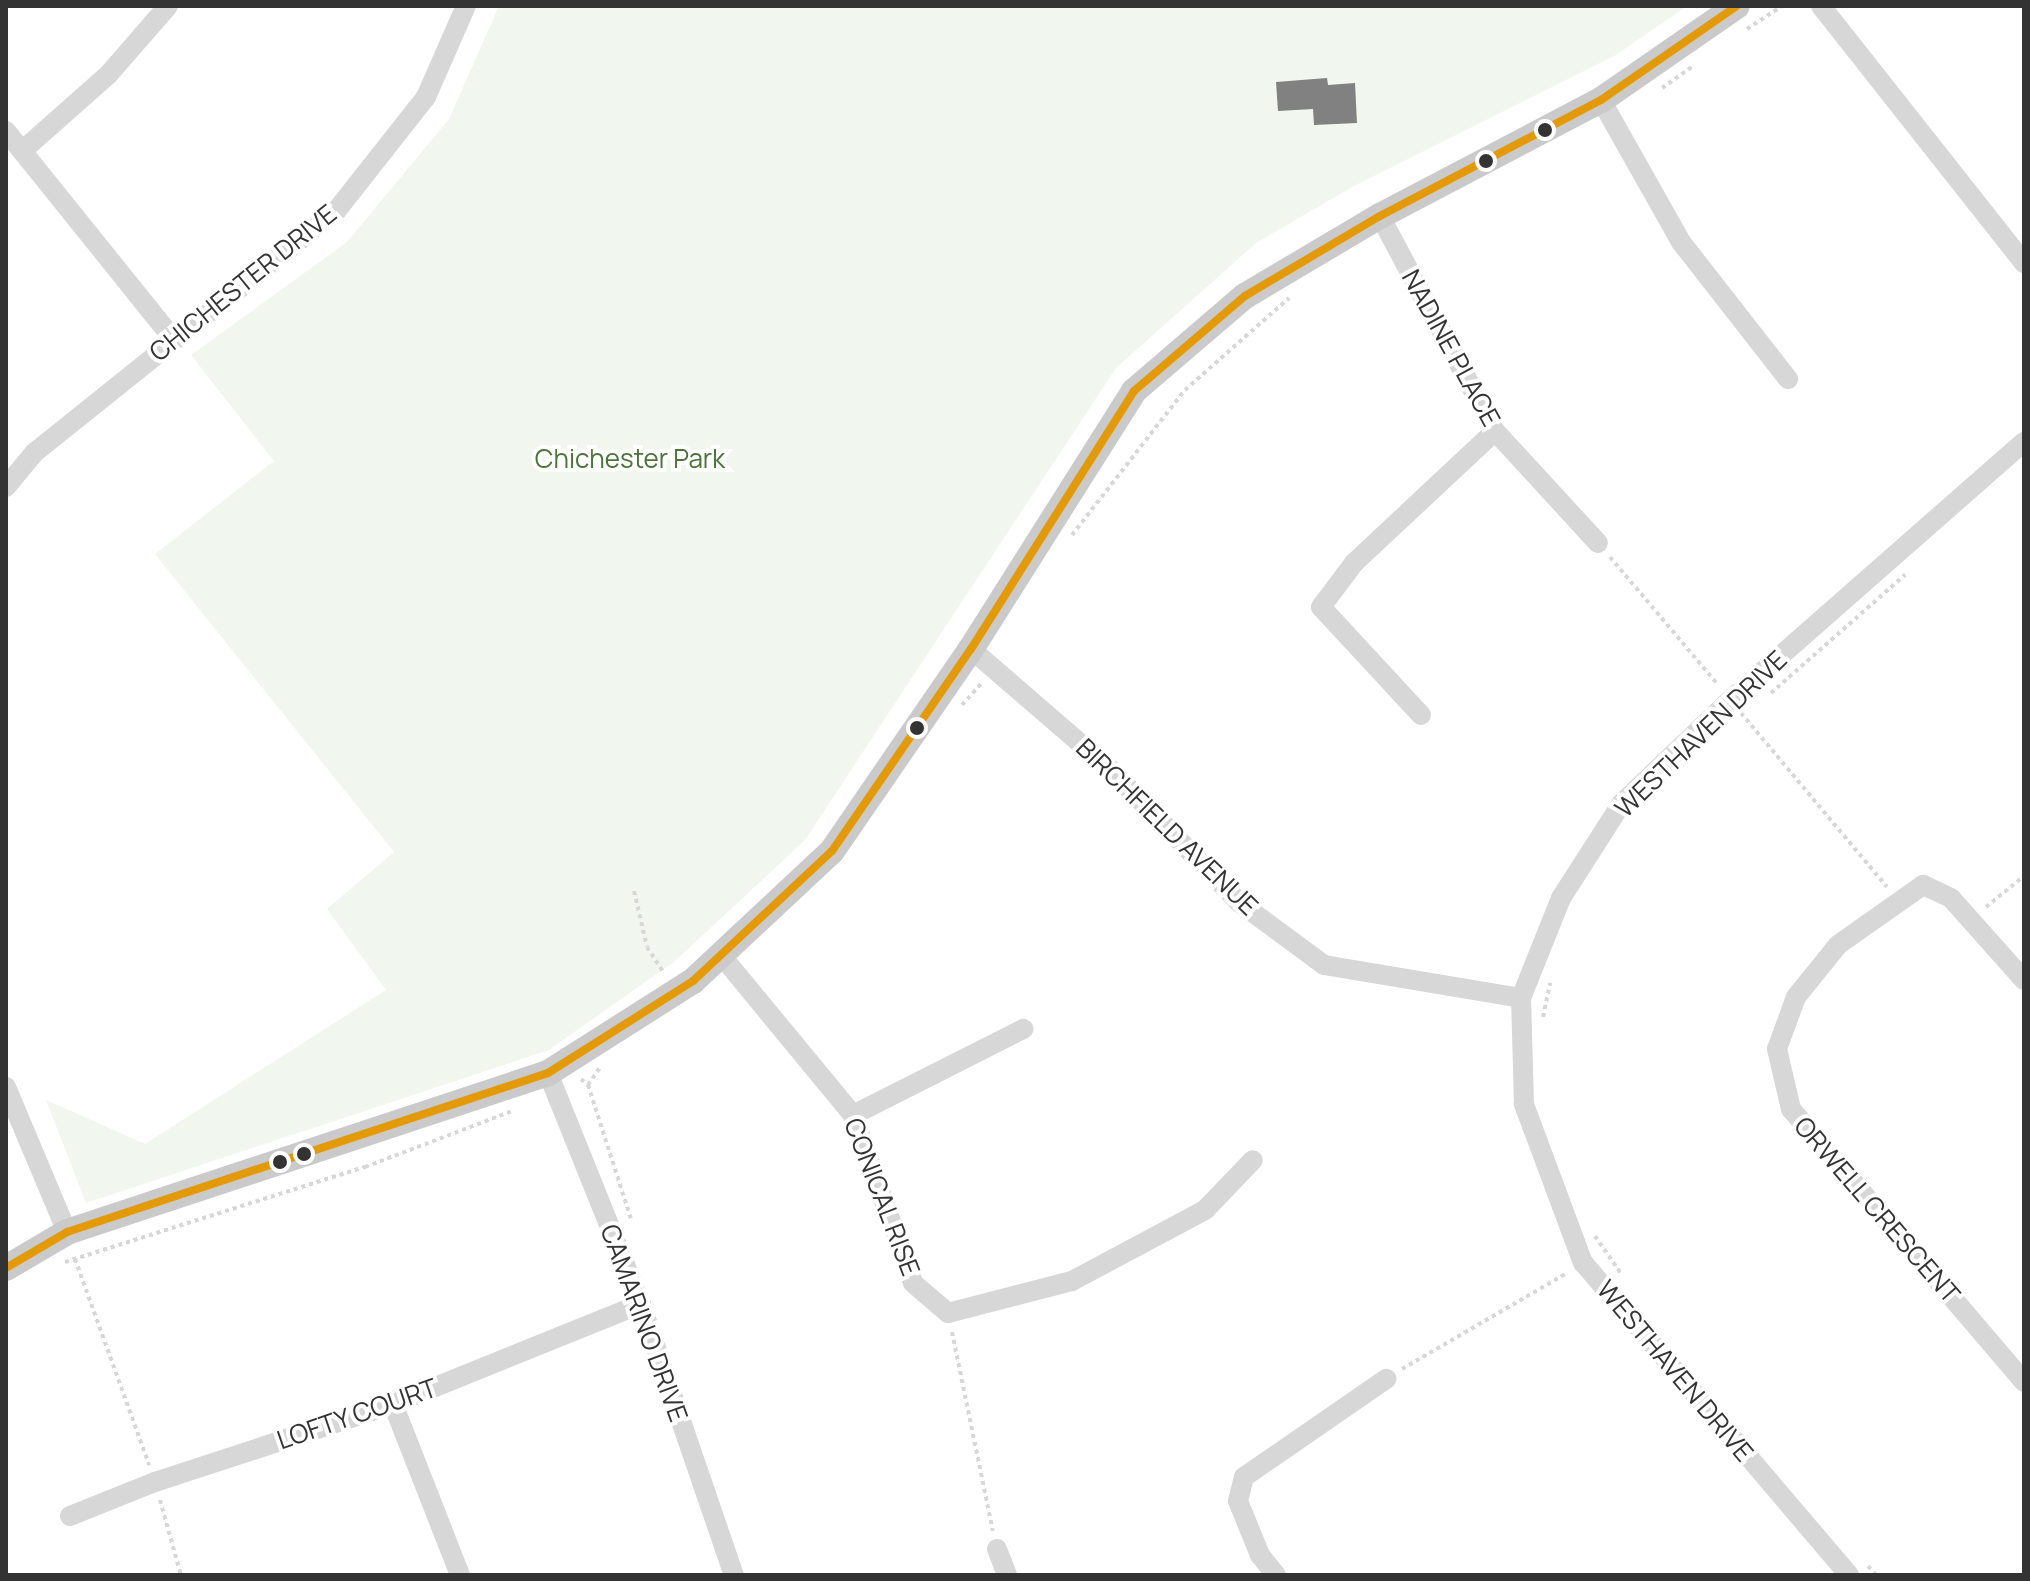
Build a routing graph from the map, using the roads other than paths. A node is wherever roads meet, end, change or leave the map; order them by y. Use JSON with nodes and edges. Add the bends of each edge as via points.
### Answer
{"nodes":[{"id":1,"x":168,"y":6,"type":"edge"},
{"id":2,"x":466,"y":6,"type":"edge"},
{"id":3,"x":1737,"y":6,"type":"edge"},
{"id":4,"x":1821,"y":6,"type":"edge"},
{"id":5,"x":1601,"y":100,"type":"junction"},
{"id":6,"x":6,"y":131,"type":"edge"},
{"id":7,"x":22,"y":151,"type":"junction"},
{"id":8,"x":1380,"y":216,"type":"junction"},
{"id":9,"x":2024,"y":263,"type":"edge"},
{"id":10,"x":174,"y":340,"type":"junction"},
{"id":11,"x":1788,"y":379,"type":"dead end"},
{"id":12,"x":1495,"y":431,"type":"junction"},
{"id":13,"x":2024,"y":442,"type":"edge"},
{"id":14,"x":6,"y":487,"type":"edge"},
{"id":15,"x":1598,"y":543,"type":"road end"},
{"id":16,"x":971,"y":649,"type":"junction"},
{"id":17,"x":1421,"y":715,"type":"dead end"},
{"id":18,"x":721,"y":955,"type":"junction"},
{"id":19,"x":2024,"y":980,"type":"edge"},
{"id":20,"x":1521,"y":998,"type":"junction"},
{"id":21,"x":1023,"y":1029,"type":"dead end"},
{"id":22,"x":548,"y":1073,"type":"junction"},
{"id":23,"x":6,"y":1087,"type":"edge"},
{"id":24,"x":853,"y":1115,"type":"junction"},
{"id":25,"x":1253,"y":1160,"type":"dead end"},
{"id":26,"x":59,"y":1235,"type":"junction"},
{"id":27,"x":6,"y":1250,"type":"edge"},
{"id":28,"x":6,"y":1268,"type":"edge"},
{"id":29,"x":641,"y":1304,"type":"junction"},
{"id":30,"x":1386,"y":1379,"type":"road end"},
{"id":31,"x":2024,"y":1382,"type":"edge"},
{"id":32,"x":393,"y":1404,"type":"junction"},
{"id":33,"x":70,"y":1516,"type":"dead end"},
{"id":34,"x":997,"y":1549,"type":"road end"},
{"id":35,"x":1857,"y":1569,"type":"edge"},
{"id":36,"x":460,"y":1575,"type":"edge"},
{"id":37,"x":734,"y":1575,"type":"edge"},
{"id":38,"x":1007,"y":1575,"type":"edge"},
{"id":39,"x":1276,"y":1575,"type":"edge"}],
"edges":[{"from":1,"to":7,"type":"street","via":[[108,75]]},
{"from":2,"to":10,"type":"street","name":"CHICHESTER DRIVE","via":[[426,97],[337,210]]},
{"from":3,"to":5,"type":"main road"},
{"from":4,"to":9,"type":"street"},
{"from":5,"to":8,"type":"main road"},
{"from":5,"to":11,"type":"street","via":[[1681,242]]},
{"from":6,"to":7,"type":"street"},
{"from":7,"to":10,"type":"street"},
{"from":8,"to":12,"type":"street","name":"NADINE PLACE"},
{"from":8,"to":16,"type":"main road","via":[[1245,296],[1134,391]]},
{"from":10,"to":14,"type":"street","name":"CHICHESTER DRIVE","via":[[34,453]]},
{"from":12,"to":15,"type":"street","name":"NADINE PLACE"},
{"from":12,"to":17,"type":"street","via":[[1354,563],[1321,607]]},
{"from":13,"to":20,"type":"street","name":"WESTHAVEN DRIVE","via":[[1737,708],[1622,803],[1561,898]]},
{"from":16,"to":18,"type":"main road","via":[[832,851]]},
{"from":16,"to":20,"type":"street","name":"BIRCHFIELD AVENUE","via":[[1110,769],[1240,903],[1324,965]]},
{"from":18,"to":22,"type":"main road","via":[[693,981]]},
{"from":18,"to":24,"type":"street","name":"CONICAL RISE"},
{"from":19,"to":31,"type":"street","name":"ORWELL CRESCENT","via":[[1951,898],[1923,885],[1838,945],[1796,997],[1777,1049],[1791,1109]]},
{"from":20,"to":35,"type":"street","name":"WESTHAVEN DRIVE","via":[[1524,1104],[1583,1263]]},
{"from":21,"to":24,"type":"street"},
{"from":22,"to":26,"type":"main road"},
{"from":22,"to":29,"type":"street","name":"CAMARINO DRIVE"},
{"from":23,"to":26,"type":"street"},
{"from":24,"to":25,"type":"street","name":"CONICAL RISE","via":[[913,1283],[948,1313],[1072,1281],[1205,1210]]},
{"from":26,"to":27,"type":"main road","via":[[30,1238]]},
{"from":26,"to":28,"type":"main road"},
{"from":29,"to":32,"type":"street","name":"LOFTY COURT"},
{"from":29,"to":37,"type":"street","name":"CAMARINO DRIVE"},
{"from":30,"to":39,"type":"street","via":[[1244,1477],[1238,1501],[1260,1555]]},
{"from":32,"to":33,"type":"street","name":"LOFTY COURT","via":[[155,1482]]},
{"from":32,"to":36,"type":"street"},
{"from":34,"to":38,"type":"street"}]}
